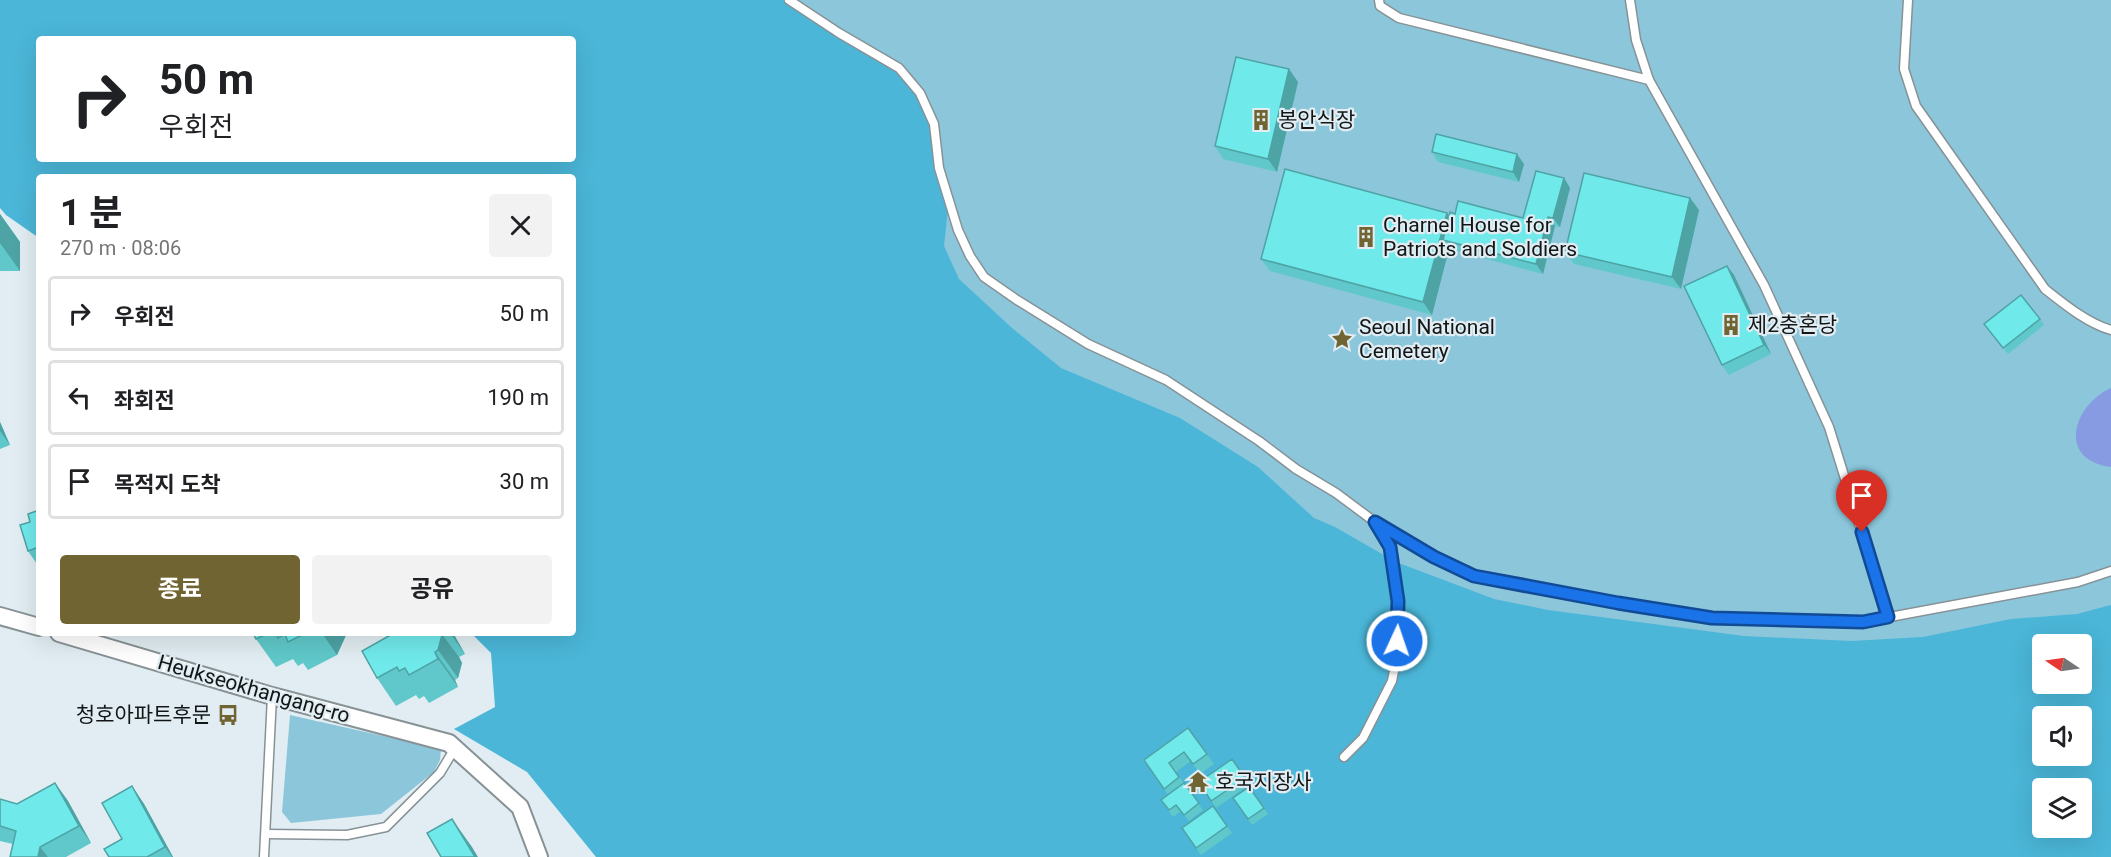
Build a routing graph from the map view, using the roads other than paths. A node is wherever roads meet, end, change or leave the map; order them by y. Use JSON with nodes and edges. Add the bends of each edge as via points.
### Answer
{"nodes":[{"id":1,"x":789,"y":0,"type":"edge"},
{"id":2,"x":1379,"y":0,"type":"edge"},
{"id":3,"x":1630,"y":0,"type":"edge"},
{"id":4,"x":1908,"y":0,"type":"edge"},
{"id":5,"x":1649,"y":80,"type":"junction"},
{"id":6,"x":2111,"y":330,"type":"edge"},
{"id":7,"x":1375,"y":522,"type":"junction"},
{"id":8,"x":2111,"y":571,"type":"edge"},
{"id":9,"x":0,"y":616,"type":"edge"},
{"id":10,"x":1888,"y":617,"type":"junction"},
{"id":11,"x":36,"y":626,"type":"edge"},
{"id":12,"x":69,"y":636,"type":"edge"},
{"id":13,"x":272,"y":696,"type":"junction"},
{"id":14,"x":452,"y":745,"type":"junction"},
{"id":15,"x":1344,"y":757,"type":"dead end"},
{"id":16,"x":266,"y":834,"type":"junction"},
{"id":17,"x":264,"y":857,"type":"edge"},
{"id":18,"x":539,"y":857,"type":"edge"}],
"edges":[{"from":1,"to":7,"type":"lane","via":[[899,68],[920,93],[934,124],[939,168],[958,230],[984,277],[1088,344],[1166,380]]},
{"from":2,"to":5,"type":"lane","via":[[1380,6],[1399,18]]},
{"from":3,"to":5,"type":"lane","via":[[1636,40]]},
{"from":4,"to":6,"type":"lane","via":[[1904,69],[1916,106],[2044,289],[2066,306]]},
{"from":5,"to":10,"type":"lane","via":[[1764,285],[1829,427]]},
{"from":7,"to":10,"type":"lane","via":[[1474,576],[1618,603],[1712,618],[1863,622]]},
{"from":7,"to":15,"type":"lane","via":[[1392,558],[1398,601],[1396,661],[1392,681],[1363,738]]},
{"from":8,"to":10,"type":"lane","via":[[2078,582]]},
{"from":9,"to":11,"type":"street"},
{"from":12,"to":13,"type":"street","name":"Heukseokhangang-ro"},
{"from":13,"to":14,"type":"street","name":"Heukseokhangang-ro"},
{"from":13,"to":16,"type":"lane"},
{"from":14,"to":16,"type":"lane","via":[[440,772],[386,827],[347,835]]},
{"from":14,"to":18,"type":"street","via":[[520,807]]},
{"from":16,"to":17,"type":"lane"}]}
